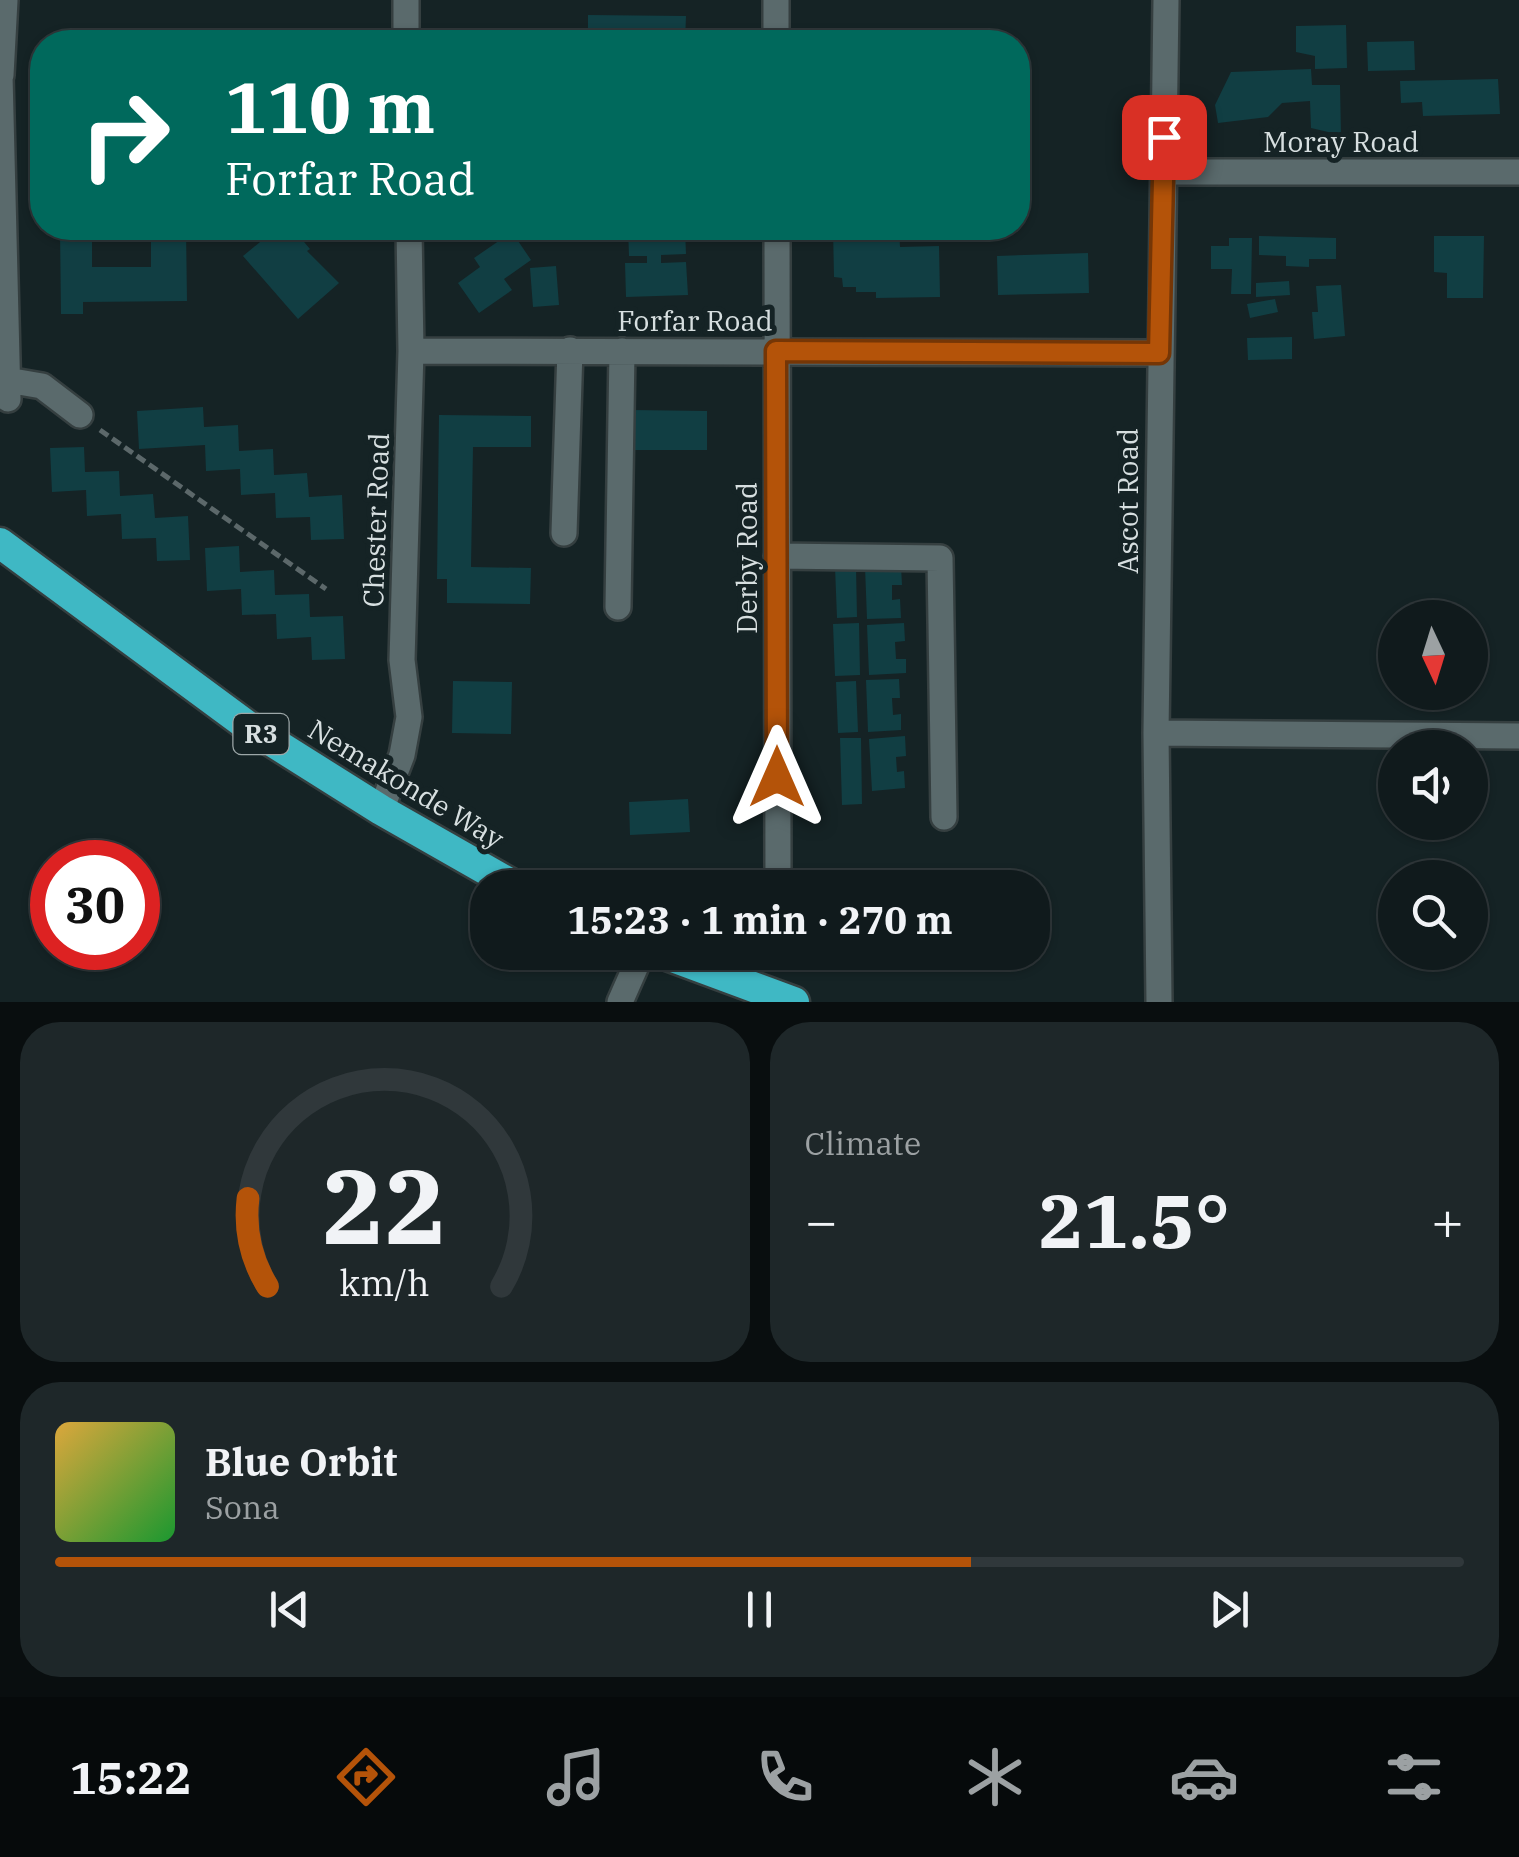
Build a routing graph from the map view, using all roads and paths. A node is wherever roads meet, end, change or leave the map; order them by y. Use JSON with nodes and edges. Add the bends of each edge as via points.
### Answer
{"nodes":[{"id":1,"x":5,"y":0,"type":"edge"},
{"id":2,"x":406,"y":0,"type":"edge"},
{"id":3,"x":776,"y":0,"type":"edge"},
{"id":4,"x":1166,"y":0,"type":"edge"},
{"id":5,"x":406,"y":30,"type":"edge"},
{"id":6,"x":776,"y":30,"type":"edge"},
{"id":7,"x":1,"y":74,"type":"edge"},
{"id":8,"x":1163,"y":172,"type":"junction"},
{"id":9,"x":1519,"y":172,"type":"edge"},
{"id":10,"x":409,"y":240,"type":"edge"},
{"id":11,"x":776,"y":240,"type":"edge"},
{"id":12,"x":570,"y":350,"type":"junction"},
{"id":13,"x":410,"y":351,"type":"junction"},
{"id":14,"x":622,"y":351,"type":"junction"},
{"id":15,"x":776,"y":351,"type":"junction"},
{"id":16,"x":1159,"y":353,"type":"junction"},
{"id":17,"x":80,"y":415,"type":"joint"},
{"id":18,"x":0,"y":530,"type":"edge"},
{"id":19,"x":564,"y":533,"type":"dead end"},
{"id":20,"x":10,"y":549,"type":"edge"},
{"id":21,"x":777,"y":556,"type":"junction"},
{"id":22,"x":326,"y":589,"type":"dead end"},
{"id":23,"x":618,"y":607,"type":"dead end"},
{"id":24,"x":1156,"y":733,"type":"junction"},
{"id":25,"x":1519,"y":736,"type":"edge"},
{"id":26,"x":381,"y":810,"type":"junction"},
{"id":27,"x":944,"y":817,"type":"dead end"},
{"id":28,"x":486,"y":870,"type":"edge"},
{"id":29,"x":778,"y":870,"type":"edge"},
{"id":30,"x":634,"y":970,"type":"edge"},
{"id":31,"x":708,"y":970,"type":"edge"},
{"id":32,"x":620,"y":1002,"type":"edge"},
{"id":33,"x":794,"y":1002,"type":"edge"},
{"id":34,"x":1159,"y":1002,"type":"edge"}],
"edges":[{"from":1,"to":7,"type":"street"},
{"from":2,"to":5,"type":"street"},
{"from":3,"to":6,"type":"street"},
{"from":4,"to":8,"type":"street","name":"Ascot Road"},
{"from":7,"to":17,"type":"street","via":[[8,390],[42,386]]},
{"from":8,"to":9,"type":"street","name":"Moray Road"},
{"from":8,"to":16,"type":"street","name":"Ascot Road"},
{"from":10,"to":13,"type":"street","name":"Chester Road"},
{"from":11,"to":15,"type":"street","name":"Derby Road"},
{"from":12,"to":13,"type":"street","name":"Forfar Road"},
{"from":12,"to":14,"type":"street","name":"Forfar Road"},
{"from":12,"to":19,"type":"street"},
{"from":13,"to":26,"type":"street","name":"Chester Road","via":[[402,660],[409,717]]},
{"from":14,"to":15,"type":"street","name":"Forfar Road"},
{"from":14,"to":23,"type":"street"},
{"from":15,"to":16,"type":"street","name":"Forfar Road"},
{"from":15,"to":21,"type":"street","name":"Derby Road"},
{"from":16,"to":24,"type":"street","name":"Ascot Road"},
{"from":17,"to":22,"type":"path"},
{"from":18,"to":20,"type":"highway","name":"Nemakonde Way","number":"R3"},
{"from":20,"to":26,"type":"highway","name":"Nemakonde Way","number":"R3","via":[[250,727]]},
{"from":21,"to":27,"type":"street","via":[[940,558]]},
{"from":21,"to":29,"type":"street","name":"Derby Road"},
{"from":24,"to":25,"type":"street"},
{"from":24,"to":34,"type":"street","name":"Ascot Road"},
{"from":26,"to":28,"type":"highway","name":"Nemakonde Way","number":"R3"},
{"from":30,"to":32,"type":"street"},
{"from":31,"to":33,"type":"highway"}]}
